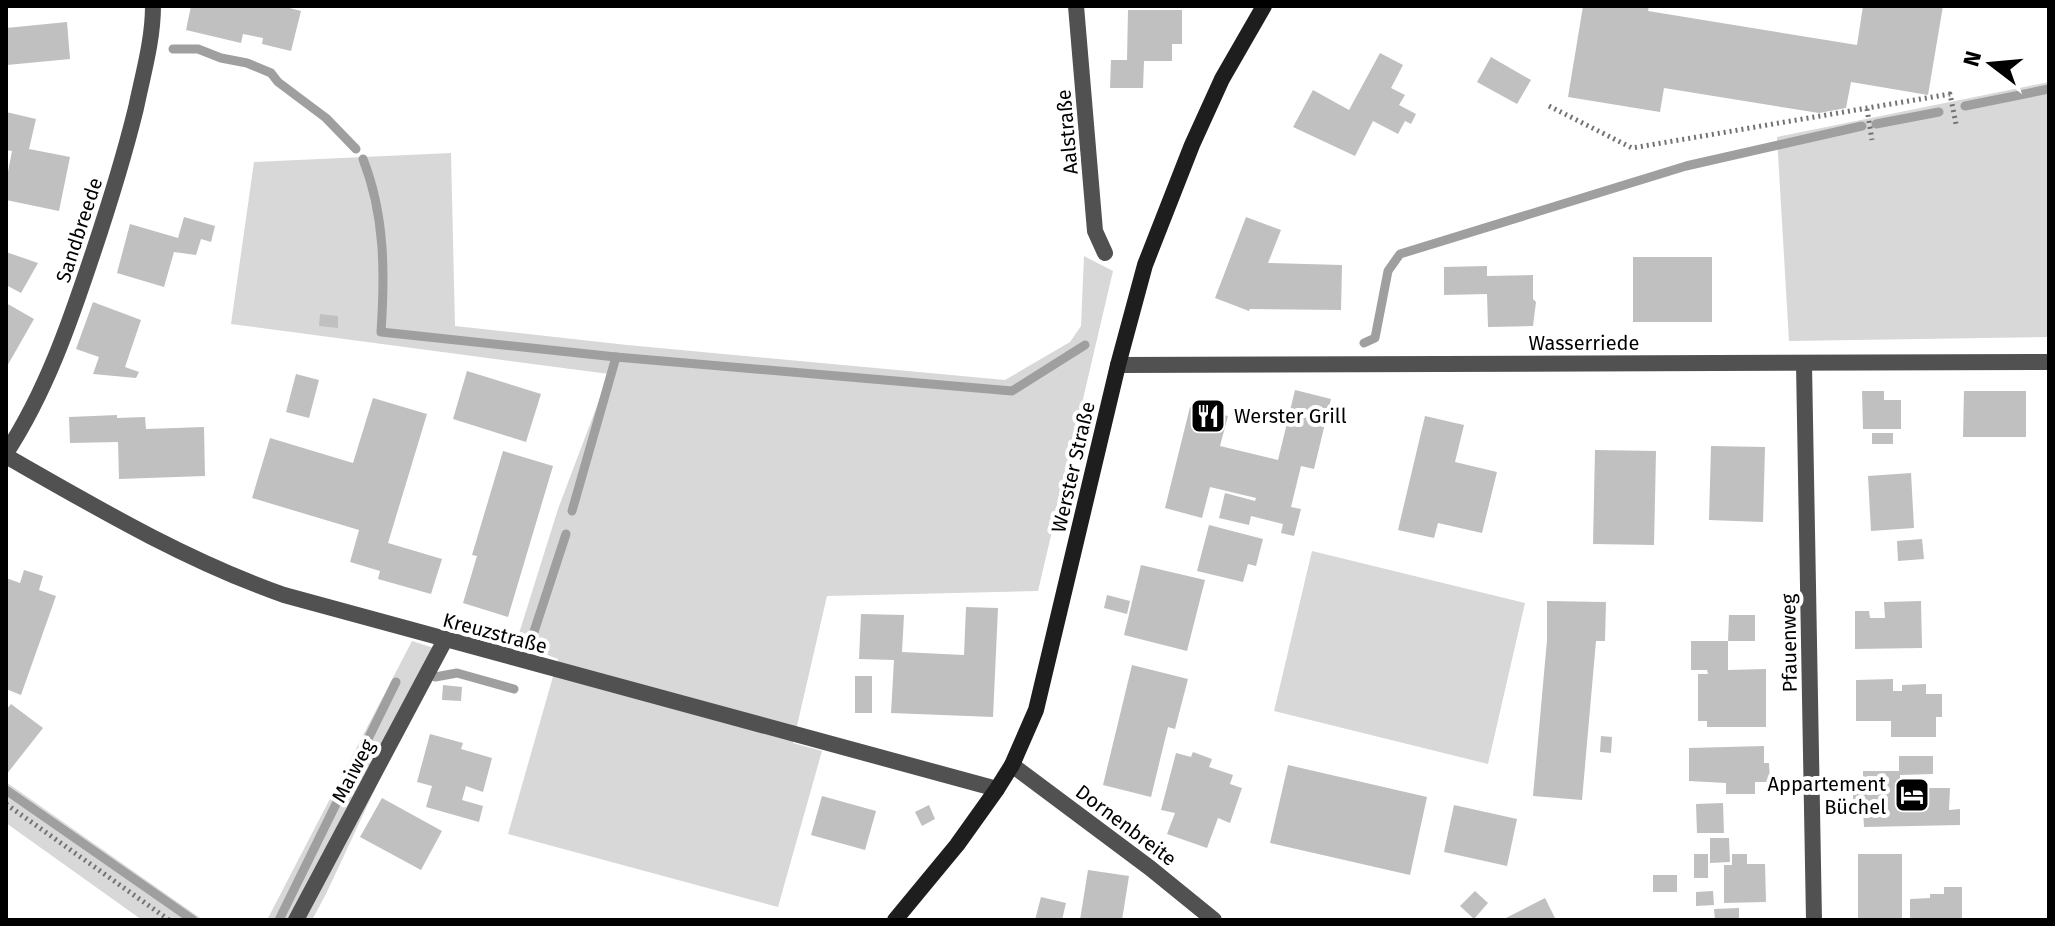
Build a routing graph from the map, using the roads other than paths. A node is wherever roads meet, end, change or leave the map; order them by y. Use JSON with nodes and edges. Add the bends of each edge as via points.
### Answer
{"nodes":[{"id":1,"x":153,"y":6,"type":"edge"},
{"id":2,"x":1076,"y":6,"type":"edge"},
{"id":3,"x":1264,"y":6,"type":"edge"},
{"id":4,"x":1105,"y":253,"type":"dead end"},
{"id":5,"x":2049,"y":362,"type":"edge"},
{"id":6,"x":1804,"y":364,"type":"junction"},
{"id":7,"x":1118,"y":365,"type":"junction"},
{"id":8,"x":6,"y":454,"type":"edge"},
{"id":9,"x":445,"y":640,"type":"junction"},
{"id":10,"x":1012,"y":765,"type":"junction"},
{"id":11,"x":997,"y":789,"type":"junction"},
{"id":12,"x":296,"y":920,"type":"edge"},
{"id":13,"x":895,"y":920,"type":"edge"},
{"id":14,"x":1214,"y":920,"type":"edge"},
{"id":15,"x":1814,"y":920,"type":"edge"}],
"edges":[{"from":1,"to":8,"type":"street","name":"Sandbreede","via":[[141,85],[110,203],[73,313],[29,418]]},
{"from":2,"to":4,"type":"street","name":"Aalstraße","via":[[1095,231]]},
{"from":3,"to":7,"type":"main road","name":"Werster Straße","via":[[1192,145],[1145,265]]},
{"from":5,"to":6,"type":"street","name":"Wasserriede"},
{"from":6,"to":7,"type":"street","name":"Wasserriede"},
{"from":6,"to":15,"type":"street","name":"Pfauenweg"},
{"from":7,"to":10,"type":"main road","name":"Werster Straße","via":[[1036,710]]},
{"from":8,"to":9,"type":"street","name":"Kreuzstraße","via":[[142,534],[233,577]]},
{"from":9,"to":11,"type":"street","name":"Kreuzstraße"},
{"from":9,"to":12,"type":"street","name":"Maiweg"},
{"from":10,"to":11,"type":"main road","name":"Werster Straße"},
{"from":10,"to":14,"type":"street","name":"Dornenbreite"},
{"from":11,"to":13,"type":"main road","name":"Werster Straße"}]}
